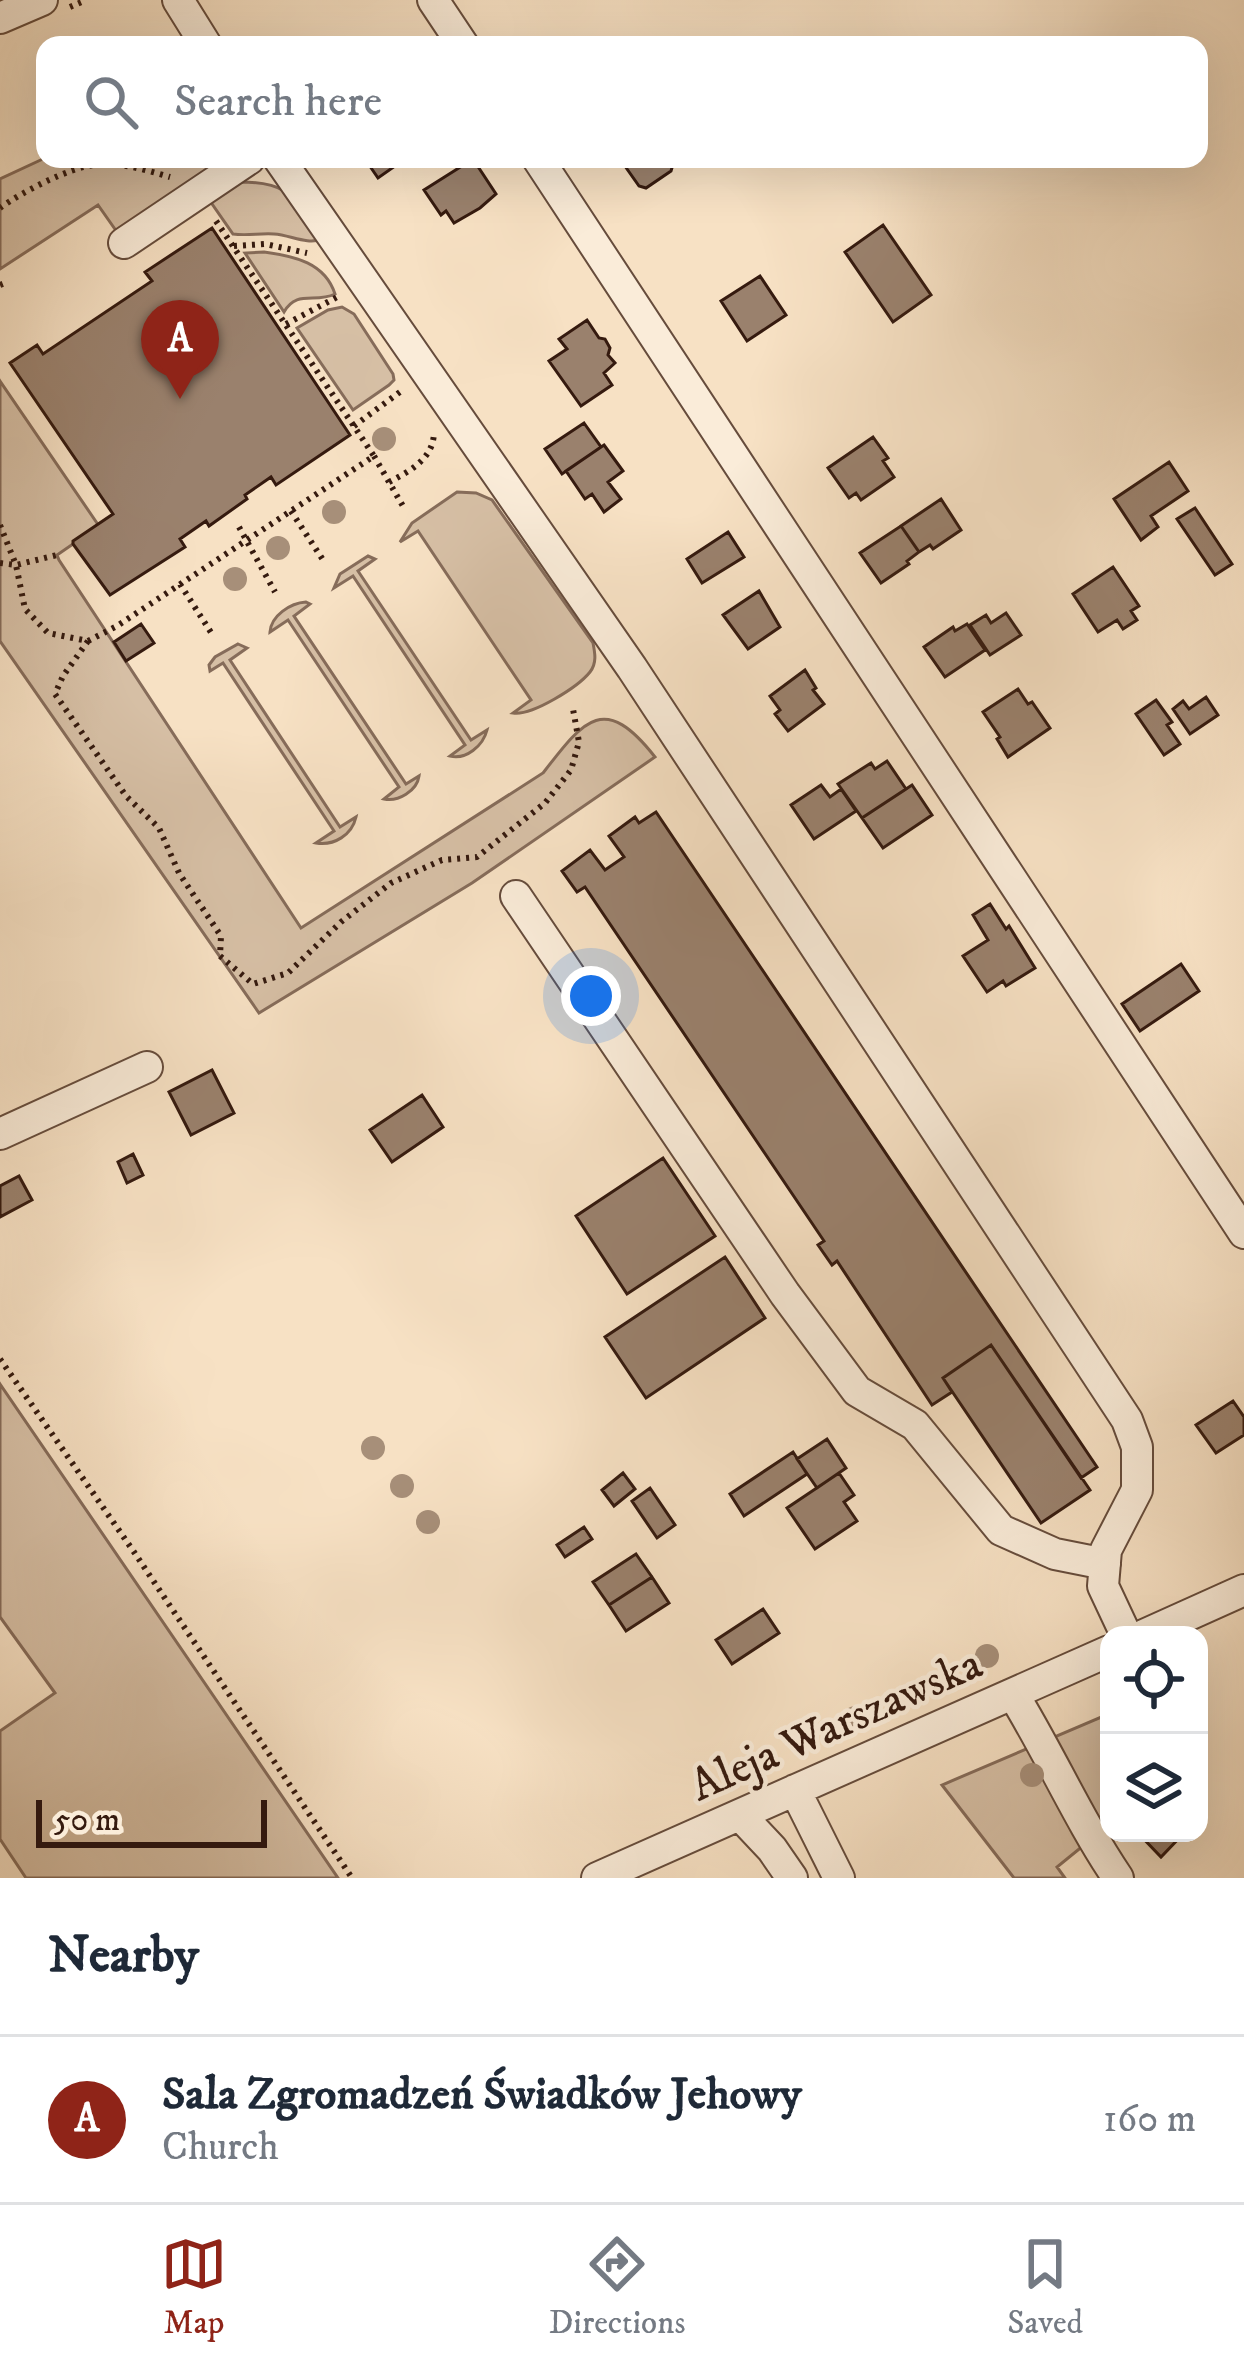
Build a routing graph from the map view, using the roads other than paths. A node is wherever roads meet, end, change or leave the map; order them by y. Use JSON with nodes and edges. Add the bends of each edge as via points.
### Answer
{"nodes":[{"id":1,"x":42,"y":0,"type":"edge"},
{"id":2,"x":178,"y":0,"type":"edge"},
{"id":3,"x":433,"y":0,"type":"edge"},
{"id":4,"x":0,"y":18,"type":"edge"},
{"id":5,"x":200,"y":36,"type":"edge"},
{"id":6,"x":457,"y":36,"type":"edge"},
{"id":7,"x":236,"y":168,"type":"edge"},
{"id":8,"x":285,"y":168,"type":"edge"},
{"id":9,"x":544,"y":168,"type":"edge"},
{"id":10,"x":124,"y":243,"type":"dead end"},
{"id":11,"x":516,"y":896,"type":"dead end"},
{"id":12,"x":147,"y":1067,"type":"dead end"},
{"id":13,"x":0,"y":1134,"type":"edge"},
{"id":14,"x":1244,"y":1233,"type":"edge"},
{"id":15,"x":1105,"y":1564,"type":"junction"},
{"id":16,"x":1244,"y":1590,"type":"edge"},
{"id":17,"x":1122,"y":1626,"type":"edge"},
{"id":18,"x":1164,"y":1626,"type":"edge"},
{"id":19,"x":1100,"y":1655,"type":"edge"},
{"id":20,"x":1013,"y":1694,"type":"junction"},
{"id":21,"x":795,"y":1790,"type":"junction"},
{"id":22,"x":740,"y":1814,"type":"junction"},
{"id":23,"x":597,"y":1878,"type":"edge"},
{"id":24,"x":792,"y":1878,"type":"edge"},
{"id":25,"x":838,"y":1878,"type":"edge"},
{"id":26,"x":1118,"y":1878,"type":"edge"}],
"edges":[{"from":1,"to":4,"type":"street"},
{"from":2,"to":5,"type":"street"},
{"from":3,"to":6,"type":"street"},
{"from":7,"to":10,"type":"street"},
{"from":8,"to":15,"type":"street","via":[[632,668],[1127,1420],[1137,1448],[1136,1490]]},
{"from":9,"to":14,"type":"street"},
{"from":11,"to":15,"type":"street","via":[[857,1391],[915,1425],[1001,1530],[1055,1554]]},
{"from":12,"to":13,"type":"street"},
{"from":15,"to":17,"type":"street","via":[[1103,1586]]},
{"from":16,"to":18,"type":"street"},
{"from":19,"to":20,"type":"street","name":"Aleja Warszawska"},
{"from":20,"to":21,"type":"street","name":"Aleja Warszawska"},
{"from":20,"to":26,"type":"street"},
{"from":21,"to":22,"type":"street","name":"Aleja Warszawska"},
{"from":21,"to":25,"type":"street"},
{"from":22,"to":23,"type":"street","name":"Aleja Warszawska"},
{"from":22,"to":24,"type":"street"}]}
